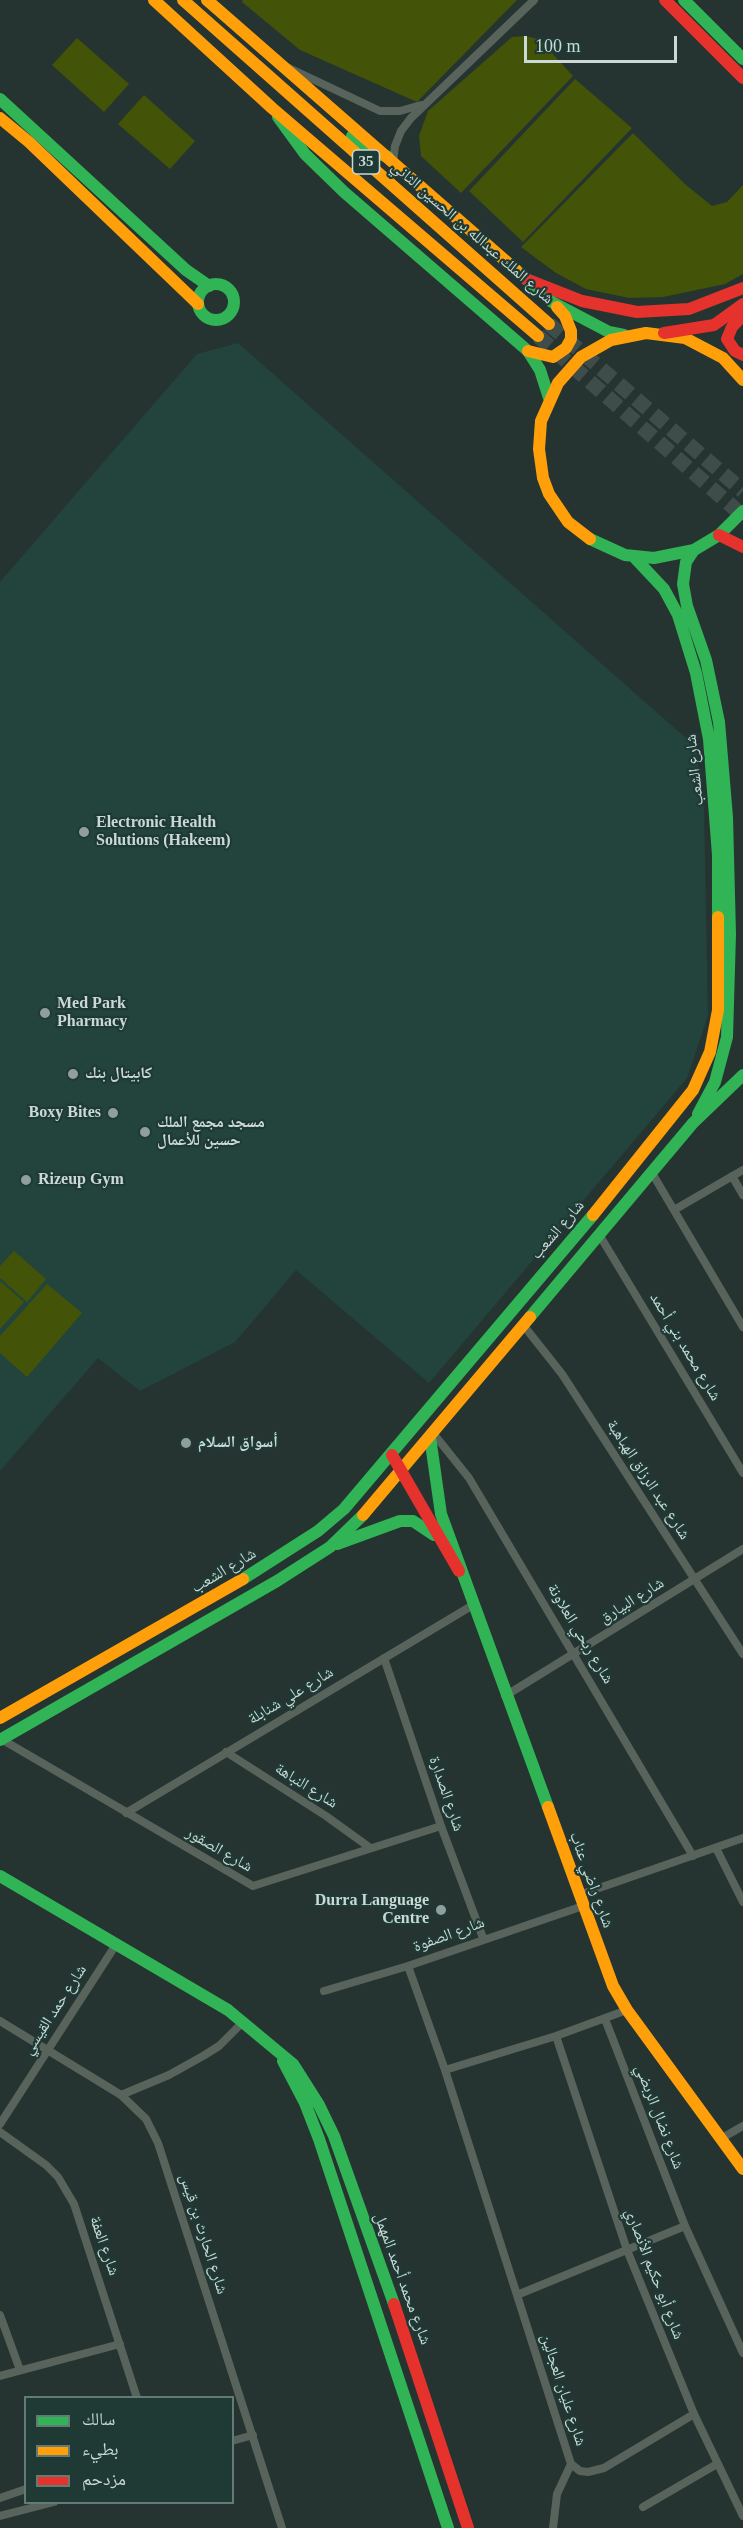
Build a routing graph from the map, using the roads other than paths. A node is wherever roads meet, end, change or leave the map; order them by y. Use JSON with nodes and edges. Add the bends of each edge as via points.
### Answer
{"nodes":[{"id":1,"x":154,"y":0,"type":"edge"},
{"id":2,"x":183,"y":0,"type":"edge"},
{"id":3,"x":207,"y":0,"type":"edge"},
{"id":4,"x":534,"y":0,"type":"edge"},
{"id":5,"x":665,"y":0,"type":"edge"},
{"id":6,"x":684,"y":0,"type":"edge"},
{"id":7,"x":743,"y":59,"type":"edge"},
{"id":8,"x":282,"y":66,"type":"junction"},
{"id":9,"x":743,"y":78,"type":"edge"},
{"id":10,"x":279,"y":85,"type":"junction"},
{"id":11,"x":0,"y":99,"type":"edge"},
{"id":12,"x":429,"y":100,"type":"junction"},
{"id":13,"x":272,"y":108,"type":"junction"},
{"id":14,"x":0,"y":118,"type":"edge"},
{"id":15,"x":390,"y":159,"type":"junction"},
{"id":16,"x":526,"y":279,"type":"junction"},
{"id":17,"x":208,"y":286,"type":"junction"},
{"id":18,"x":743,"y":288,"type":"edge"},
{"id":19,"x":552,"y":302,"type":"junction"},
{"id":20,"x":198,"y":304,"type":"junction"},
{"id":21,"x":743,"y":304,"type":"edge"},
{"id":22,"x":743,"y":315,"type":"edge"},
{"id":23,"x":549,"y":324,"type":"tunnel mouth"},
{"id":24,"x":664,"y":333,"type":"junction"},
{"id":25,"x":628,"y":335,"type":"junction"},
{"id":26,"x":538,"y":336,"type":"tunnel mouth"},
{"id":27,"x":528,"y":351,"type":"junction"},
{"id":28,"x":743,"y":355,"type":"edge"},
{"id":29,"x":743,"y":380,"type":"edge"},
{"id":30,"x":549,"y":398,"type":"junction"},
{"id":31,"x":743,"y":511,"type":"edge"},
{"id":32,"x":719,"y":535,"type":"junction"},
{"id":33,"x":743,"y":547,"type":"edge"},
{"id":34,"x":694,"y":550,"type":"junction"},
{"id":35,"x":633,"y":556,"type":"junction"},
{"id":36,"x":743,"y":1075,"type":"edge"},
{"id":37,"x":693,"y":1123,"type":"junction"},
{"id":38,"x":743,"y":1170,"type":"edge"},
{"id":39,"x":652,"y":1173,"type":"junction"},
{"id":40,"x":732,"y":1176,"type":"junction"},
{"id":41,"x":743,"y":1195,"type":"edge"},
{"id":42,"x":674,"y":1210,"type":"junction"},
{"id":43,"x":600,"y":1236,"type":"junction"},
{"id":44,"x":556,"y":1257,"type":"junction"},
{"id":45,"x":570,"y":1270,"type":"junction"},
{"id":46,"x":524,"y":1326,"type":"junction"},
{"id":47,"x":743,"y":1327,"type":"edge"},
{"id":48,"x":431,"y":1435,"type":"junction"},
{"id":49,"x":392,"y":1455,"type":"junction"},
{"id":50,"x":401,"y":1471,"type":"junction"},
{"id":51,"x":743,"y":1473,"type":"edge"},
{"id":52,"x":437,"y":1538,"type":"junction"},
{"id":53,"x":330,"y":1547,"type":"junction"},
{"id":54,"x":743,"y":1549,"type":"edge"},
{"id":55,"x":462,"y":1574,"type":"junction"},
{"id":56,"x":694,"y":1580,"type":"junction"},
{"id":57,"x":473,"y":1605,"type":"junction"},
{"id":58,"x":575,"y":1653,"type":"junction"},
{"id":59,"x":743,"y":1654,"type":"edge"},
{"id":60,"x":384,"y":1658,"type":"junction"},
{"id":61,"x":505,"y":1696,"type":"junction"},
{"id":62,"x":0,"y":1718,"type":"edge"},
{"id":63,"x":1,"y":1740,"type":"edge"},
{"id":64,"x":226,"y":1752,"type":"junction"},
{"id":65,"x":126,"y":1813,"type":"junction"},
{"id":66,"x":441,"y":1826,"type":"junction"},
{"id":67,"x":743,"y":1838,"type":"edge"},
{"id":68,"x":369,"y":1847,"type":"junction"},
{"id":69,"x":716,"y":1848,"type":"junction"},
{"id":70,"x":693,"y":1856,"type":"junction"},
{"id":71,"x":0,"y":1876,"type":"edge"},
{"id":72,"x":581,"y":1900,"type":"junction"},
{"id":73,"x":743,"y":1902,"type":"edge"},
{"id":74,"x":483,"y":1938,"type":"junction"},
{"id":75,"x":117,"y":1943,"type":"junction"},
{"id":76,"x":408,"y":1966,"type":"junction"},
{"id":77,"x":324,"y":1991,"type":"dead end"},
{"id":78,"x":627,"y":2010,"type":"junction"},
{"id":79,"x":605,"y":2019,"type":"junction"},
{"id":80,"x":0,"y":2021,"type":"edge"},
{"id":81,"x":244,"y":2021,"type":"junction"},
{"id":82,"x":556,"y":2036,"type":"junction"},
{"id":83,"x":47,"y":2049,"type":"junction"},
{"id":84,"x":280,"y":2054,"type":"junction"},
{"id":85,"x":445,"y":2070,"type":"junction"},
{"id":86,"x":121,"y":2095,"type":"junction"},
{"id":87,"x":0,"y":2124,"type":"edge"},
{"id":88,"x":743,"y":2126,"type":"edge"},
{"id":89,"x":0,"y":2132,"type":"edge"},
{"id":90,"x":722,"y":2138,"type":"junction"},
{"id":91,"x":743,"y":2169,"type":"edge"},
{"id":92,"x":685,"y":2226,"type":"junction"},
{"id":93,"x":627,"y":2250,"type":"junction"},
{"id":94,"x":516,"y":2295,"type":"junction"},
{"id":95,"x":0,"y":2315,"type":"edge"},
{"id":96,"x":120,"y":2344,"type":"junction"},
{"id":97,"x":743,"y":2353,"type":"edge"},
{"id":98,"x":20,"y":2370,"type":"junction"},
{"id":99,"x":0,"y":2376,"type":"edge"},
{"id":100,"x":137,"y":2396,"type":"edge"},
{"id":101,"x":694,"y":2414,"type":"junction"},
{"id":102,"x":253,"y":2435,"type":"junction"},
{"id":103,"x":234,"y":2440,"type":"edge"},
{"id":104,"x":571,"y":2464,"type":"junction"},
{"id":105,"x":717,"y":2464,"type":"junction"},
{"id":106,"x":24,"y":2490,"type":"edge"},
{"id":107,"x":0,"y":2498,"type":"edge"},
{"id":108,"x":46,"y":2504,"type":"edge"},
{"id":109,"x":643,"y":2507,"type":"dead end"},
{"id":110,"x":0,"y":2516,"type":"edge"},
{"id":111,"x":743,"y":2516,"type":"edge"},
{"id":112,"x":282,"y":2528,"type":"edge"},
{"id":113,"x":448,"y":2528,"type":"edge"},
{"id":114,"x":468,"y":2528,"type":"edge"},
{"id":115,"x":553,"y":2528,"type":"edge"}],
"edges":[{"from":1,"to":13,"type":"main road","number":"35"},
{"from":2,"to":10,"type":"main road","name":"شارع الملك عبدالله بن الحسين الثاني","number":"35"},
{"from":3,"to":8,"type":"main road"},
{"from":4,"to":12,"type":"street"},
{"from":5,"to":9,"type":"main road"},
{"from":6,"to":7,"type":"main road"},
{"from":8,"to":12,"type":"street","via":[[380,111],[400,111]]},
{"from":8,"to":15,"type":"main road"},
{"from":10,"to":15,"type":"main road","via":[[303,97],[369,150]]},
{"from":10,"to":23,"type":"main road","name":"شارع الملك عبدالله بن الحسين الثاني","number":"35"},
{"from":11,"to":17,"type":"main road"},
{"from":12,"to":15,"type":"street","via":[[401,131]]},
{"from":13,"to":26,"type":"main road","number":"35"},
{"from":13,"to":27,"type":"main road","via":[[305,154],[336,185]]},
{"from":14,"to":20,"type":"main road"},
{"from":15,"to":16,"type":"main road"},
{"from":16,"to":18,"type":"main road","via":[[582,301],[637,312],[689,309]]},
{"from":16,"to":19,"type":"main road"},
{"from":17,"to":20,"type":"main road","via":[[200,293]]},
{"from":17,"to":20,"type":"main road","via":[[220,284],[230,290],[234,300],[231,311],[223,319],[212,320],[202,314]]},
{"from":19,"to":25,"type":"main road","via":[[609,332]]},
{"from":19,"to":27,"type":"main road","via":[[569,323],[571,339],[553,357]]},
{"from":21,"to":24,"type":"main road","via":[[714,325]]},
{"from":22,"to":28,"type":"main road","via":[[727,339]]},
{"from":24,"to":25,"type":"main road"},
{"from":24,"to":29,"type":"main road","via":[[705,346],[723,358]]},
{"from":25,"to":30,"type":"main road","via":[[581,357]]},
{"from":27,"to":30,"type":"main road","via":[[540,370]]},
{"from":30,"to":35,"type":"main road","via":[[541,421],[539,449],[549,494],[580,533],[610,550]]},
{"from":31,"to":32,"type":"main road"},
{"from":32,"to":33,"type":"main road"},
{"from":32,"to":34,"type":"main road"},
{"from":34,"to":35,"type":"main road","via":[[668,557]]},
{"from":34,"to":37,"type":"main road","name":"شارع الشعب","via":[[686,562],[683,584],[706,660],[719,722],[727,817],[730,945],[727,1037],[715,1082]]},
{"from":35,"to":44,"type":"main road","name":"شارع الشعب","via":[[672,601],[690,649],[704,707],[718,855],[718,1011],[711,1052],[693,1090],[642,1157]]},
{"from":36,"to":37,"type":"main road","name":"شارع الشعب"},
{"from":37,"to":39,"type":"main road","name":"شارع الشعب"},
{"from":38,"to":40,"type":"street"},
{"from":39,"to":42,"type":"street"},
{"from":39,"to":43,"type":"main road","name":"شارع الشعب"},
{"from":40,"to":41,"type":"street"},
{"from":40,"to":42,"type":"street"},
{"from":42,"to":47,"type":"street"},
{"from":43,"to":45,"type":"main road","name":"شارع الشعب"},
{"from":43,"to":51,"type":"street","name":"شارع محمد بني أحمد"},
{"from":44,"to":45,"type":"main road","via":[[568,1258]]},
{"from":44,"to":49,"type":"main road","name":"شارع الشعب"},
{"from":45,"to":46,"type":"main road","name":"شارع الشعب"},
{"from":46,"to":48,"type":"main road","name":"شارع الشعب"},
{"from":46,"to":56,"type":"street","name":"شارع عبد الرزاق الهباهبة","via":[[562,1374]]},
{"from":48,"to":50,"type":"main road","name":"شارع الشعب"},
{"from":48,"to":55,"type":"main road","name":"شارع راضي عناب","via":[[437,1496]]},
{"from":48,"to":58,"type":"street","name":"شارع ربحي العلاونة","via":[[469,1478]]},
{"from":49,"to":50,"type":"main road","name":"شارع راضي عناب"},
{"from":49,"to":62,"type":"main road","name":"شارع الشعب","via":[[344,1509],[318,1531],[142,1638]]},
{"from":50,"to":52,"type":"main road","name":"شارع راضي عناب"},
{"from":50,"to":53,"type":"main road","name":"شارع الشعب"},
{"from":52,"to":53,"type":"main road","via":[[413,1521],[400,1521]]},
{"from":52,"to":55,"type":"main road","name":"شارع راضي عناب"},
{"from":53,"to":63,"type":"main road","name":"شارع الشعب"},
{"from":54,"to":56,"type":"street","name":"شارع البيارق"},
{"from":55,"to":57,"type":"main road","name":"شارع راضي عناب"},
{"from":56,"to":58,"type":"street","name":"شارع البيارق"},
{"from":56,"to":59,"type":"street","name":"شارع عبد الرزاق الهباهبة"},
{"from":57,"to":60,"type":"street","name":"شارع علي شنابلة"},
{"from":57,"to":61,"type":"main road","name":"شارع راضي عناب"},
{"from":58,"to":61,"type":"street","name":"شارع البيارق"},
{"from":58,"to":70,"type":"street","name":"شارع ربحي العلاونة"},
{"from":60,"to":64,"type":"street","name":"شارع علي شنابلة"},
{"from":60,"to":66,"type":"street","name":"شارع الصدارة"},
{"from":61,"to":72,"type":"main road","name":"شارع راضي عناب"},
{"from":63,"to":65,"type":"street","name":"شارع الصقور"},
{"from":64,"to":65,"type":"street","name":"شارع علي شنابلة"},
{"from":64,"to":68,"type":"street","name":"شارع النباهة"},
{"from":65,"to":68,"type":"street","name":"شارع الصقور","via":[[253,1886],[325,1865]]},
{"from":66,"to":68,"type":"street","name":"شارع الصقور"},
{"from":66,"to":74,"type":"street","name":"شارع الصدارة"},
{"from":67,"to":69,"type":"street","name":"شارع الصفوة"},
{"from":69,"to":70,"type":"street","name":"شارع الصفوة"},
{"from":69,"to":73,"type":"street"},
{"from":70,"to":72,"type":"street","name":"شارع الصفوة"},
{"from":71,"to":75,"type":"main road","name":"شارع محمد أحمد المهمل"},
{"from":72,"to":74,"type":"street","name":"شارع الصفوة"},
{"from":72,"to":78,"type":"main road","name":"شارع راضي عناب","via":[[613,1986]]},
{"from":74,"to":76,"type":"street","name":"شارع الصفوة"},
{"from":75,"to":81,"type":"main road","name":"شارع محمد أحمد المهمل"},
{"from":75,"to":83,"type":"street","name":"شارع حمد القيسي"},
{"from":76,"to":77,"type":"street","name":"شارع الصفوة"},
{"from":76,"to":85,"type":"street","name":"شارع عليان العجالين"},
{"from":78,"to":79,"type":"street"},
{"from":78,"to":90,"type":"main road","name":"شارع راضي عناب"},
{"from":79,"to":82,"type":"street"},
{"from":79,"to":92,"type":"street","name":"شارع نضال الربضي"},
{"from":80,"to":83,"type":"street","name":"شارع الحارث بن قيس"},
{"from":81,"to":84,"type":"main road","name":"شارع محمد أحمد المهمل"},
{"from":81,"to":86,"type":"street","via":[[203,2056]]},
{"from":82,"to":85,"type":"street"},
{"from":82,"to":93,"type":"street","name":"شارع أبو حكيم الأنصاري"},
{"from":83,"to":86,"type":"street","name":"شارع الحارث بن قيس"},
{"from":83,"to":87,"type":"street","name":"شارع حمد القيسي"},
{"from":84,"to":113,"type":"main road","name":"شارع محمد أحمد المهمل","via":[[319,2139]]},
{"from":84,"to":114,"type":"main road","name":"شارع محمد أحمد المهمل","via":[[289,2059],[309,2088],[334,2136],[427,2398]]},
{"from":85,"to":94,"type":"street","name":"شارع عليان العجالين"},
{"from":86,"to":102,"type":"street","name":"شارع الحارث بن قيس","via":[[146,2119],[158,2143]]},
{"from":88,"to":90,"type":"street"},
{"from":89,"to":96,"type":"street","name":"شارع العفة","via":[[46,2165],[68,2192]]},
{"from":90,"to":91,"type":"main road","name":"شارع راضي عناب"},
{"from":92,"to":93,"type":"street"},
{"from":92,"to":97,"type":"street","name":"شارع نضال الربضي"},
{"from":93,"to":94,"type":"street"},
{"from":93,"to":101,"type":"street","name":"شارع أبو حكيم الأنصاري"},
{"from":94,"to":104,"type":"street","name":"شارع عليان العجالين"},
{"from":95,"to":98,"type":"street"},
{"from":96,"to":98,"type":"street"},
{"from":96,"to":100,"type":"street","name":"شارع العفة"},
{"from":98,"to":99,"type":"street"},
{"from":101,"to":104,"type":"street","name":"شارع عليان العجالين","via":[[604,2468],[588,2472]]},
{"from":101,"to":105,"type":"street","name":"شارع أبو حكيم الأنصاري"},
{"from":102,"to":103,"type":"street"},
{"from":102,"to":112,"type":"street","name":"شارع الحارث بن قيس"},
{"from":104,"to":115,"type":"street","via":[[557,2494]]},
{"from":105,"to":109,"type":"street"},
{"from":105,"to":111,"type":"street","name":"شارع أبو حكيم الأنصاري"},
{"from":106,"to":107,"type":"street"},
{"from":108,"to":110,"type":"street"}]}
